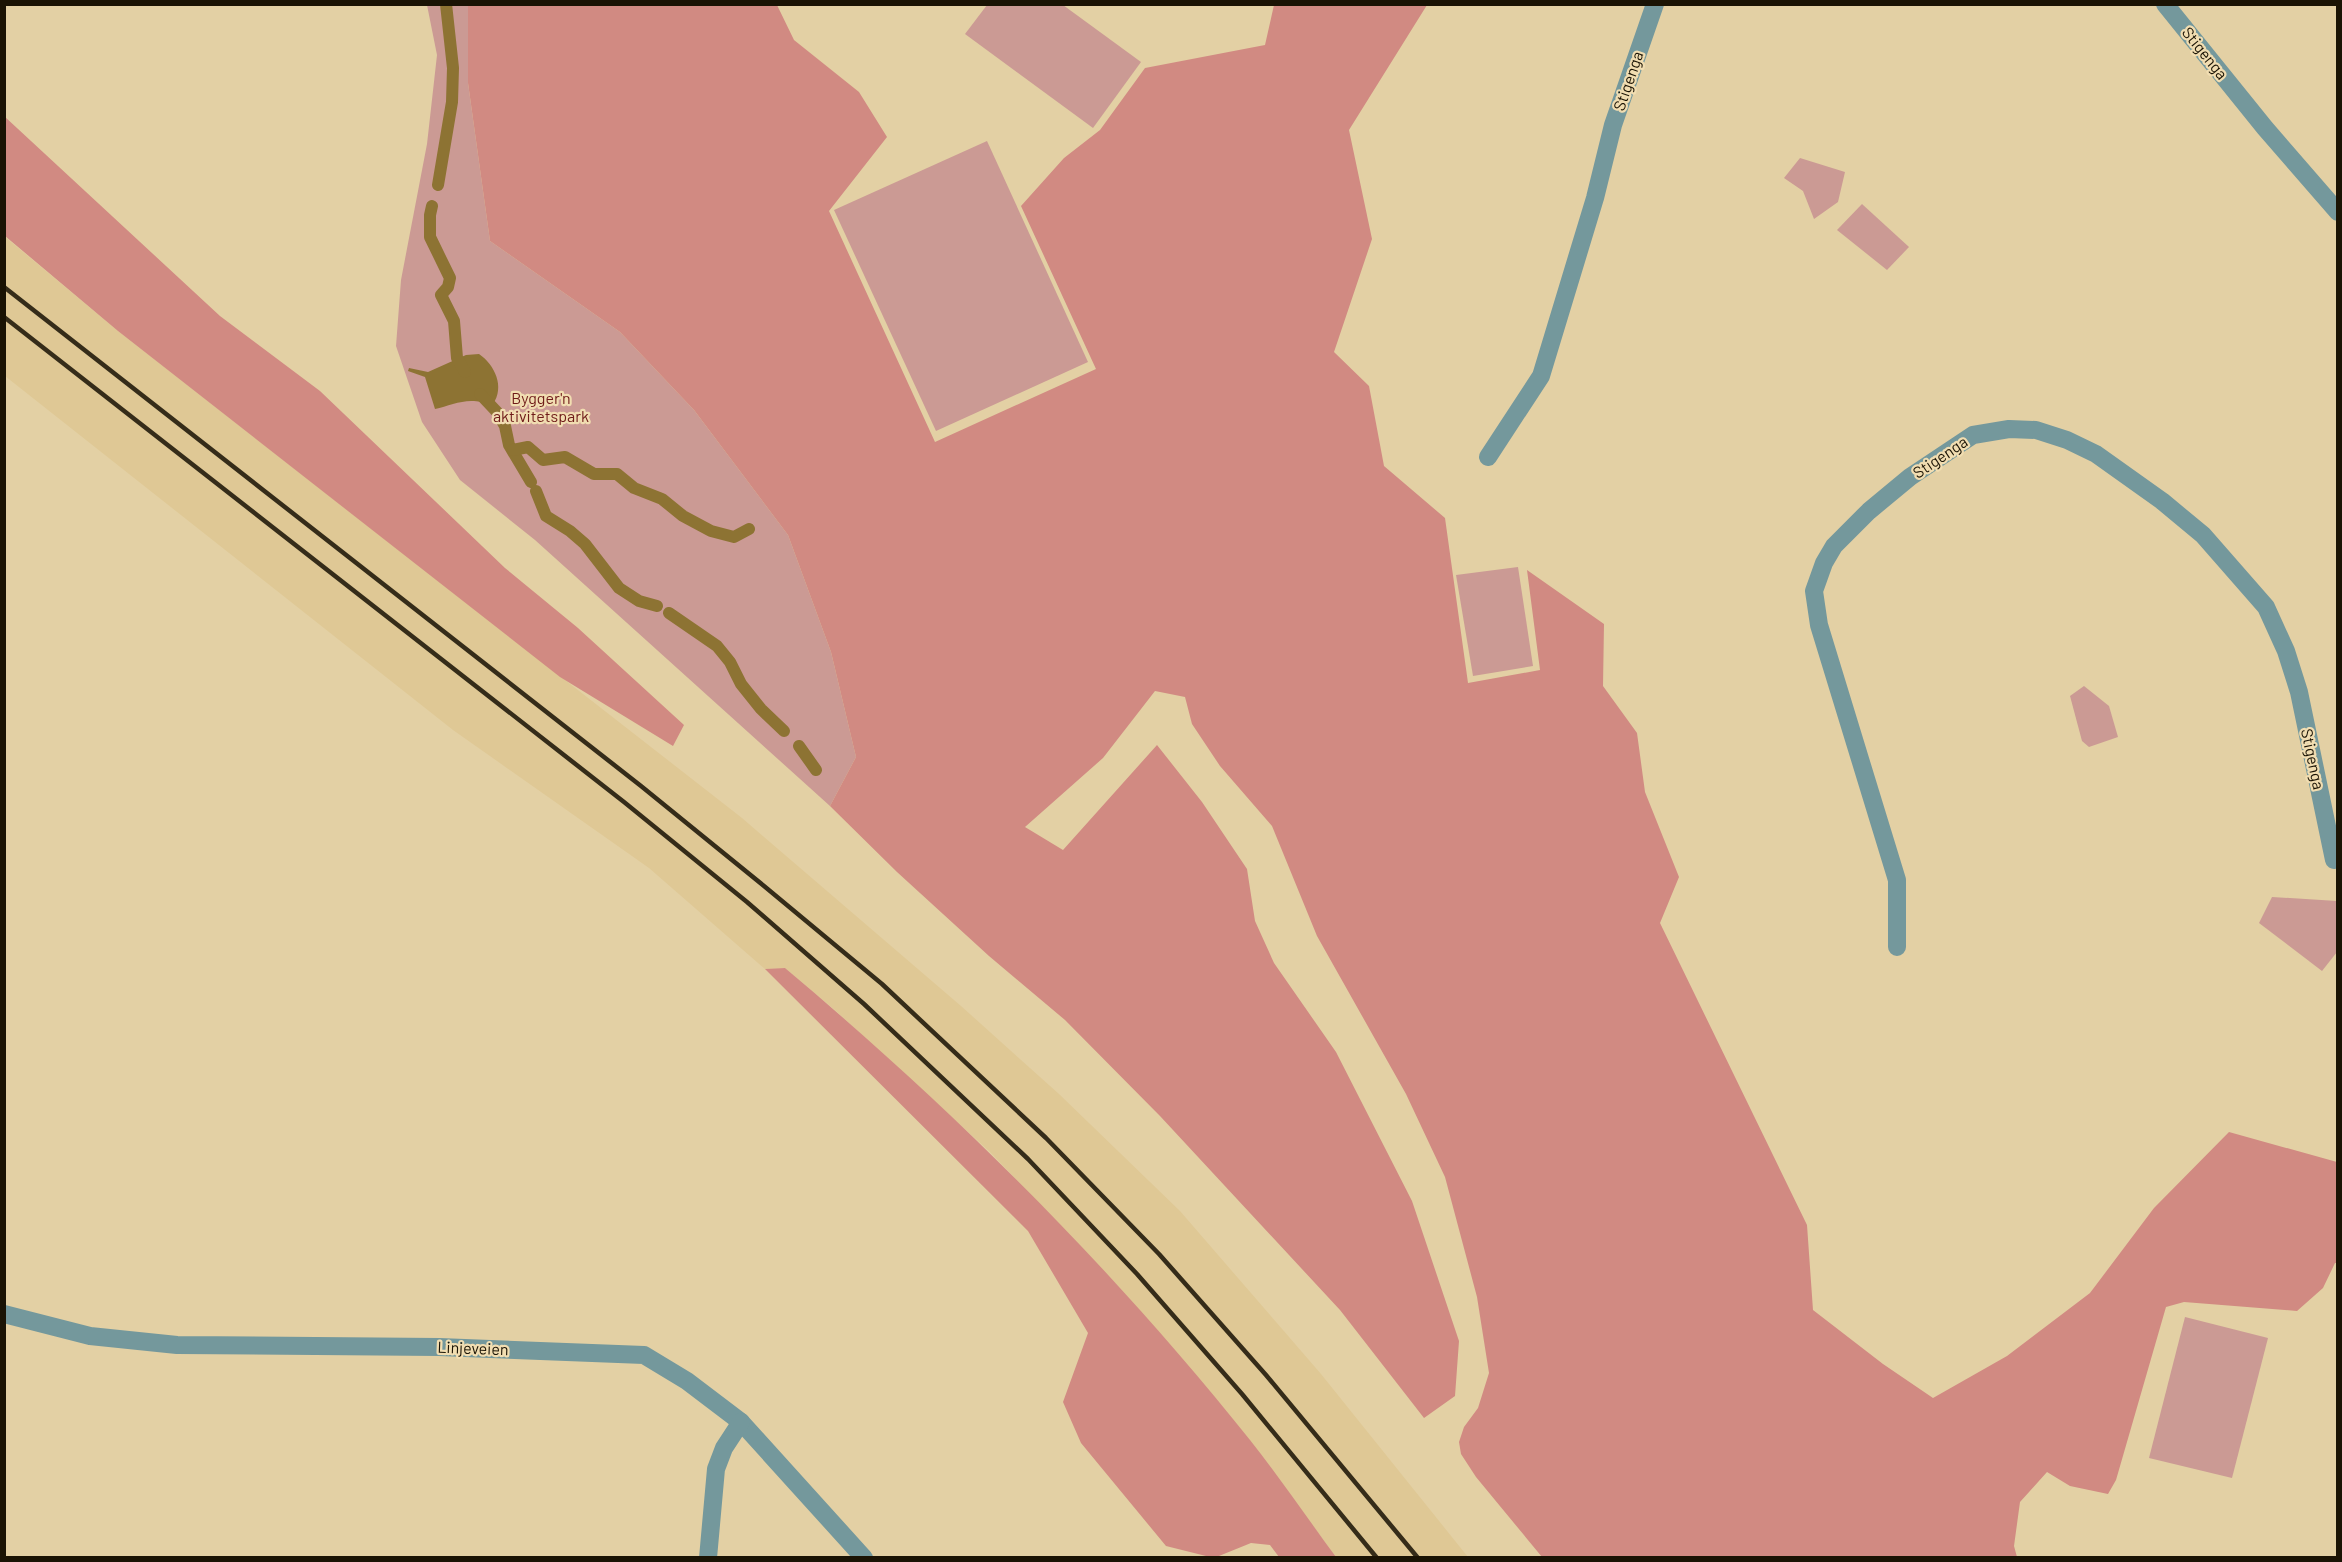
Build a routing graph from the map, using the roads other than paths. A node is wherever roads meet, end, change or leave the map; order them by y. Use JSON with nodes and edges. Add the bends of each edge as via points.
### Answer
{"nodes":[{"id":1,"x":1655,"y":4,"type":"edge"},
{"id":2,"x":2165,"y":4,"type":"edge"},
{"id":3,"x":2337,"y":212,"type":"edge"},
{"id":4,"x":1488,"y":457,"type":"dead end"},
{"id":5,"x":2337,"y":859,"type":"edge"},
{"id":6,"x":1897,"y":947,"type":"dead end"},
{"id":7,"x":4,"y":1314,"type":"edge"},
{"id":8,"x":741,"y":1422,"type":"junction"},
{"id":9,"x":708,"y":1557,"type":"edge"},
{"id":10,"x":864,"y":1557,"type":"edge"}],
"edges":[{"from":1,"to":4,"type":"street","name":"Stigenga","via":[[1613,125],[1541,376]]},
{"from":2,"to":3,"type":"street","name":"Stigenga"},
{"from":5,"to":6,"type":"street","name":"Stigenga","via":[[2334,860],[2300,692],[2286,651],[2266,607],[2233,567],[2203,535],[2162,501],[2096,454],[2036,430],[2009,429],[1973,435],[1869,511],[1834,546],[1814,591],[1819,625],[1897,880]]},
{"from":7,"to":8,"type":"street","name":"Linjeveien","via":[[90,1336],[177,1345],[439,1347],[644,1355],[687,1380]]},
{"from":8,"to":9,"type":"street","via":[[716,1469]]},
{"from":8,"to":10,"type":"street","name":"Linjeveien"}]}
